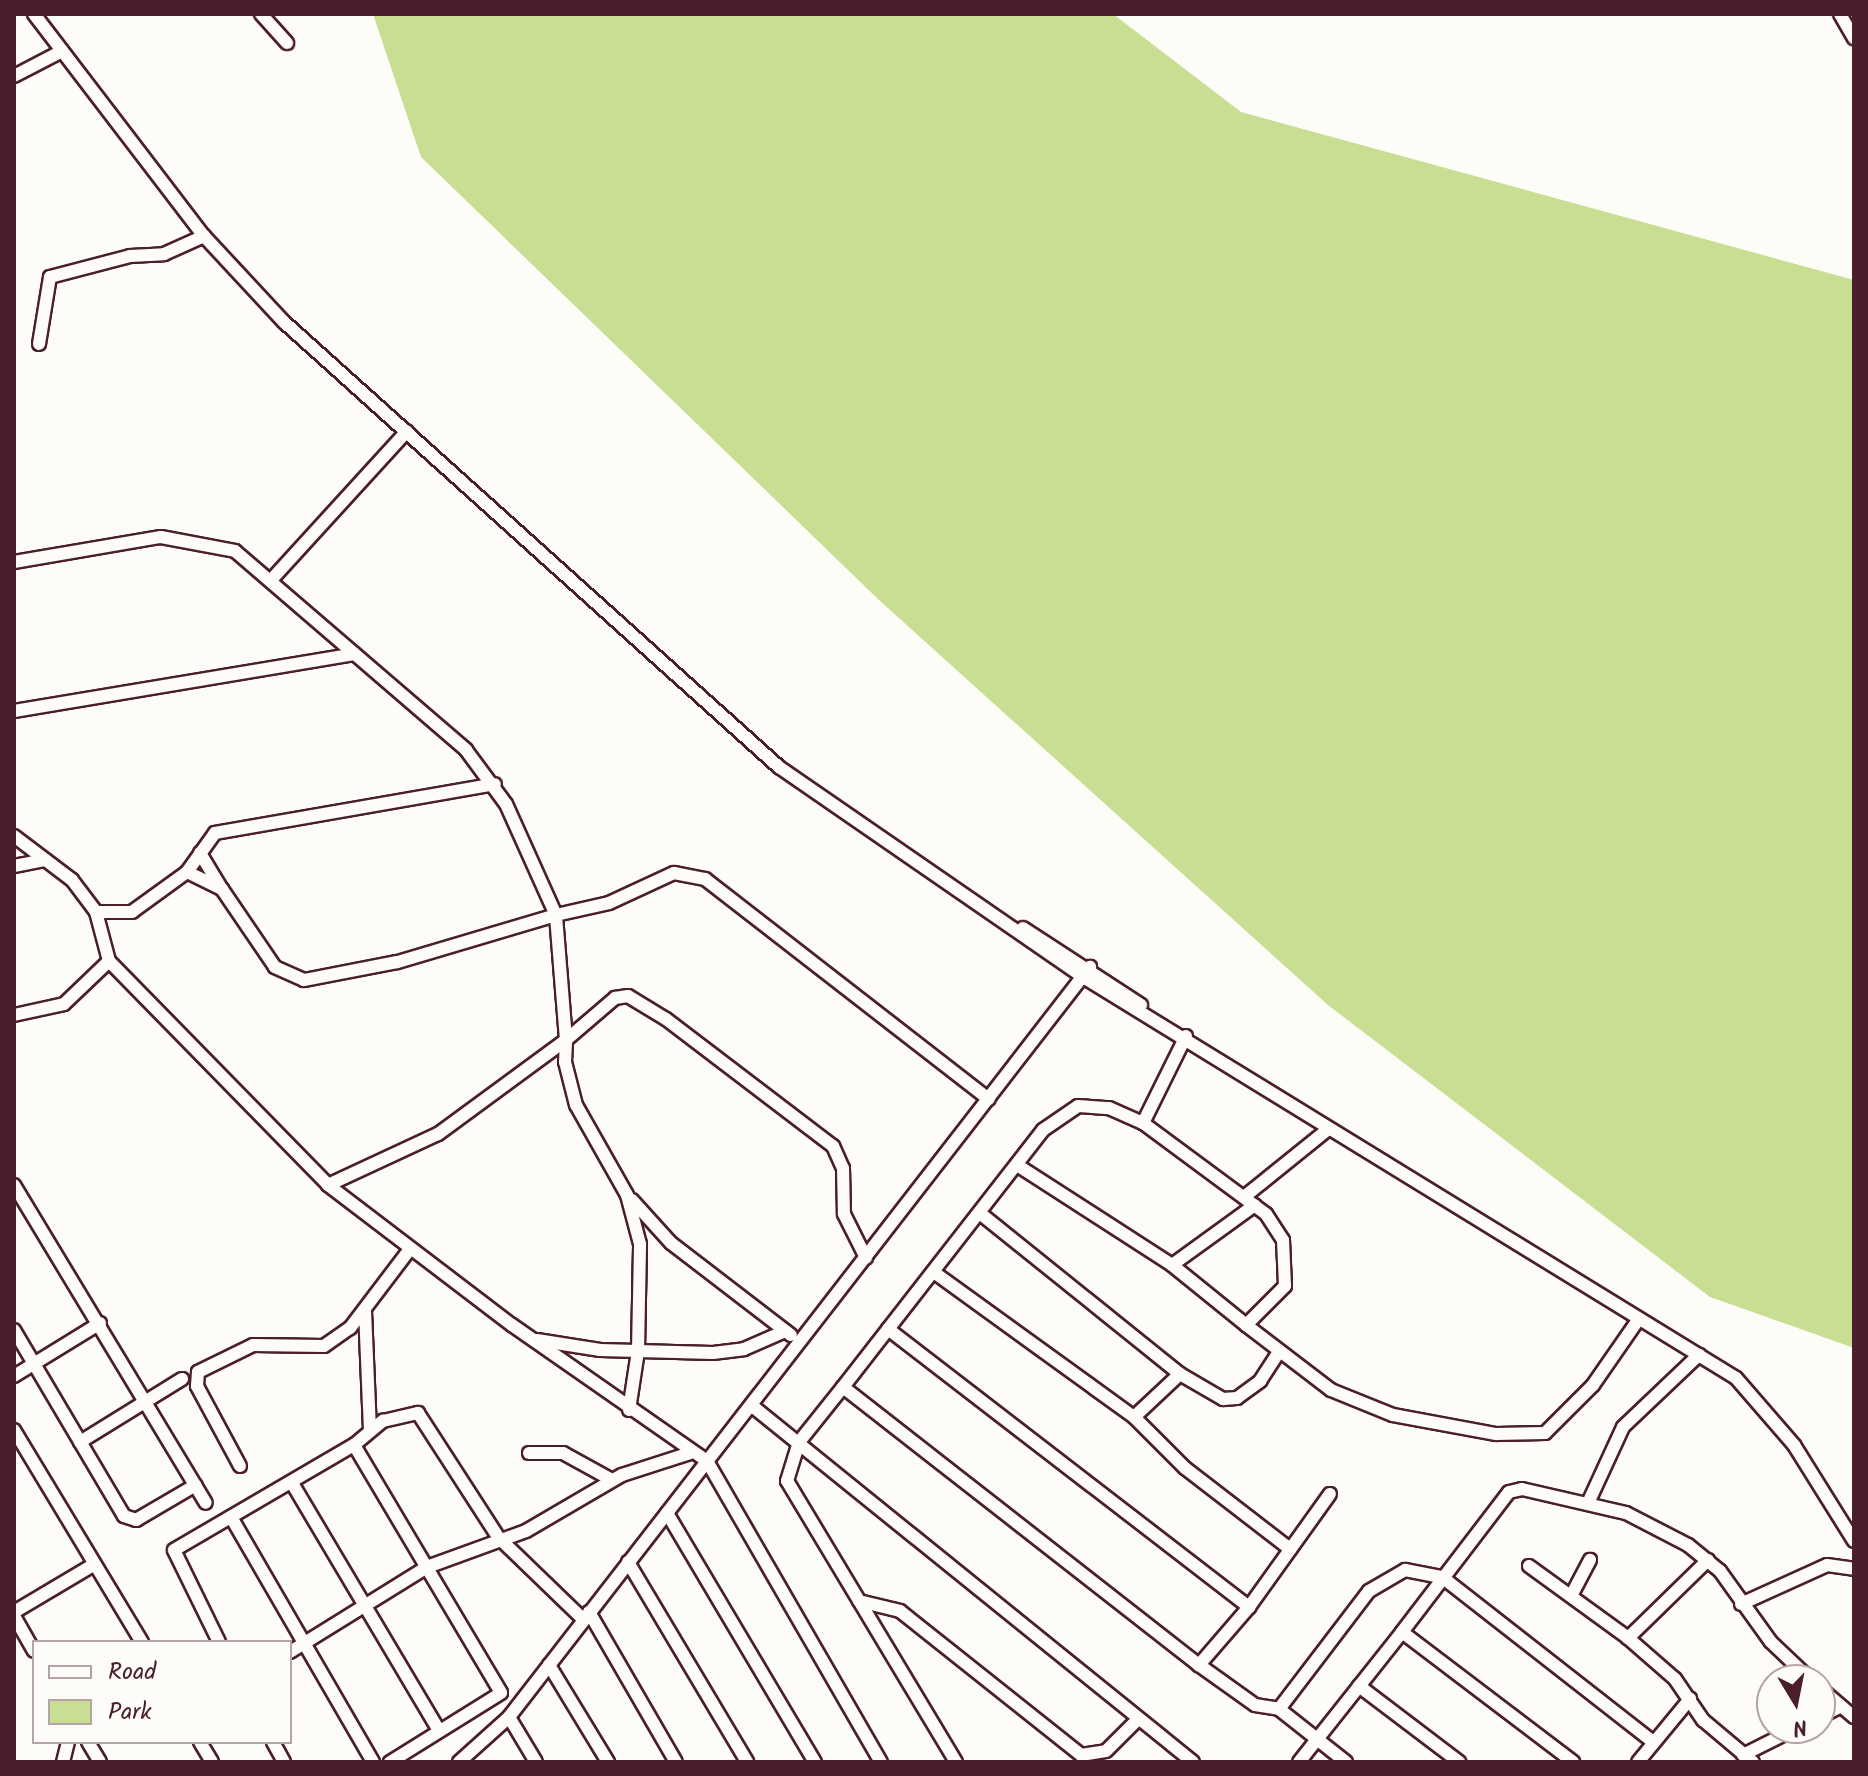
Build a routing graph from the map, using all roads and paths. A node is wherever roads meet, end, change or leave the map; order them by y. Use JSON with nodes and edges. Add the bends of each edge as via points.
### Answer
{"nodes":[{"id":1,"x":34,"y":14,"type":"edge"},
{"id":2,"x":261,"y":14,"type":"edge"},
{"id":3,"x":1840,"y":14,"type":"edge"},
{"id":4,"x":1854,"y":38,"type":"edge"},
{"id":5,"x":287,"y":43,"type":"dead end"},
{"id":6,"x":62,"y":51,"type":"junction"},
{"id":7,"x":14,"y":76,"type":"edge"},
{"id":8,"x":204,"y":236,"type":"junction"},
{"id":9,"x":39,"y":344,"type":"dead end"},
{"id":10,"x":407,"y":431,"type":"junction"},
{"id":11,"x":14,"y":562,"type":"edge"},
{"id":12,"x":272,"y":579,"type":"junction"},
{"id":13,"x":354,"y":654,"type":"junction"},
{"id":14,"x":15,"y":713,"type":"edge"},
{"id":15,"x":495,"y":784,"type":"junction"},
{"id":16,"x":14,"y":836,"type":"edge"},
{"id":17,"x":200,"y":853,"type":"junction"},
{"id":18,"x":45,"y":860,"type":"junction"},
{"id":19,"x":14,"y":866,"type":"edge"},
{"id":20,"x":187,"y":872,"type":"junction"},
{"id":21,"x":222,"y":889,"type":"junction"},
{"id":22,"x":96,"y":912,"type":"junction"},
{"id":23,"x":996,"y":914,"type":"junction"},
{"id":24,"x":556,"y":915,"type":"junction"},
{"id":25,"x":109,"y":961,"type":"junction"},
{"id":26,"x":1061,"y":963,"type":"junction"},
{"id":27,"x":1087,"y":972,"type":"junction"},
{"id":28,"x":1102,"y":989,"type":"junction"},
{"id":29,"x":1071,"y":993,"type":"junction"},
{"id":30,"x":14,"y":1015,"type":"edge"},
{"id":31,"x":1162,"y":1022,"type":"junction"},
{"id":32,"x":1186,"y":1036,"type":"junction"},
{"id":33,"x":566,"y":1040,"type":"junction"},
{"id":34,"x":989,"y":1099,"type":"junction"},
{"id":35,"x":1143,"y":1123,"type":"junction"},
{"id":36,"x":1327,"y":1130,"type":"junction"},
{"id":37,"x":1017,"y":1165,"type":"junction"},
{"id":38,"x":14,"y":1185,"type":"edge"},
{"id":39,"x":328,"y":1185,"type":"junction"},
{"id":40,"x":627,"y":1195,"type":"junction"},
{"id":41,"x":1244,"y":1197,"type":"junction"},
{"id":42,"x":1255,"y":1205,"type":"junction"},
{"id":43,"x":981,"y":1214,"type":"junction"},
{"id":44,"x":410,"y":1249,"type":"junction"},
{"id":45,"x":866,"y":1258,"type":"junction"},
{"id":46,"x":1172,"y":1265,"type":"junction"},
{"id":47,"x":935,"y":1273,"type":"junction"},
{"id":48,"x":365,"y":1311,"type":"junction"},
{"id":49,"x":1638,"y":1320,"type":"junction"},
{"id":50,"x":100,"y":1323,"type":"junction"},
{"id":51,"x":1246,"y":1325,"type":"junction"},
{"id":52,"x":888,"y":1329,"type":"junction"},
{"id":53,"x":14,"y":1330,"type":"edge"},
{"id":54,"x":785,"y":1331,"type":"junction"},
{"id":55,"x":530,"y":1339,"type":"junction"},
{"id":56,"x":800,"y":1342,"type":"junction"},
{"id":57,"x":638,"y":1351,"type":"junction"},
{"id":58,"x":1279,"y":1352,"type":"junction"},
{"id":59,"x":1699,"y":1355,"type":"junction"},
{"id":60,"x":34,"y":1364,"type":"junction"},
{"id":61,"x":1180,"y":1374,"type":"junction"},
{"id":62,"x":14,"y":1376,"type":"edge"},
{"id":63,"x":182,"y":1379,"type":"dead end"},
{"id":64,"x":843,"y":1387,"type":"junction"},
{"id":65,"x":146,"y":1401,"type":"junction"},
{"id":66,"x":751,"y":1405,"type":"junction"},
{"id":67,"x":629,"y":1410,"type":"junction"},
{"id":68,"x":1134,"y":1417,"type":"junction"},
{"id":69,"x":370,"y":1428,"type":"junction"},
{"id":70,"x":14,"y":1430,"type":"edge"},
{"id":71,"x":80,"y":1442,"type":"junction"},
{"id":72,"x":799,"y":1442,"type":"junction"},
{"id":73,"x":354,"y":1445,"type":"junction"},
{"id":74,"x":529,"y":1453,"type":"dead end"},
{"id":75,"x":690,"y":1453,"type":"junction"},
{"id":76,"x":707,"y":1461,"type":"junction"},
{"id":77,"x":240,"y":1466,"type":"dead end"},
{"id":78,"x":612,"y":1480,"type":"junction"},
{"id":79,"x":292,"y":1483,"type":"junction"},
{"id":80,"x":196,"y":1485,"type":"junction"},
{"id":81,"x":1330,"y":1494,"type":"dead end"},
{"id":82,"x":1589,"y":1501,"type":"junction"},
{"id":83,"x":206,"y":1503,"type":"dead end"},
{"id":84,"x":667,"y":1513,"type":"junction"},
{"id":85,"x":231,"y":1517,"type":"junction"},
{"id":86,"x":499,"y":1538,"type":"junction"},
{"id":87,"x":1854,"y":1541,"type":"edge"},
{"id":88,"x":1290,"y":1549,"type":"junction"},
{"id":89,"x":1590,"y":1560,"type":"dead end"},
{"id":90,"x":1708,"y":1560,"type":"junction"},
{"id":91,"x":628,"y":1562,"type":"junction"},
{"id":92,"x":93,"y":1565,"type":"junction"},
{"id":93,"x":1529,"y":1566,"type":"dead end"},
{"id":94,"x":427,"y":1567,"type":"junction"},
{"id":95,"x":1854,"y":1569,"type":"edge"},
{"id":96,"x":1442,"y":1577,"type":"junction"},
{"id":97,"x":1571,"y":1596,"type":"junction"},
{"id":98,"x":859,"y":1601,"type":"junction"},
{"id":99,"x":1741,"y":1604,"type":"junction"},
{"id":100,"x":365,"y":1606,"type":"junction"},
{"id":101,"x":1249,"y":1607,"type":"junction"},
{"id":102,"x":14,"y":1614,"type":"edge"},
{"id":103,"x":586,"y":1616,"type":"junction"},
{"id":104,"x":1402,"y":1632,"type":"junction"},
{"id":105,"x":1628,"y":1638,"type":"junction"},
{"id":106,"x":141,"y":1640,"type":"edge"},
{"id":107,"x":218,"y":1640,"type":"edge"},
{"id":108,"x":303,"y":1644,"type":"junction"},
{"id":109,"x":32,"y":1647,"type":"edge"},
{"id":110,"x":292,"y":1651,"type":"edge"},
{"id":111,"x":1796,"y":1664,"type":"edge"},
{"id":112,"x":549,"y":1665,"type":"junction"},
{"id":113,"x":1199,"y":1665,"type":"junction"},
{"id":114,"x":1359,"y":1686,"type":"junction"},
{"id":115,"x":501,"y":1693,"type":"junction"},
{"id":116,"x":1690,"y":1699,"type":"junction"},
{"id":117,"x":1836,"y":1703,"type":"edge"},
{"id":118,"x":1840,"y":1707,"type":"junction"},
{"id":119,"x":1279,"y":1709,"type":"junction"},
{"id":120,"x":1836,"y":1709,"type":"edge"},
{"id":121,"x":513,"y":1712,"type":"junction"},
{"id":122,"x":1854,"y":1717,"type":"edge"},
{"id":123,"x":1137,"y":1720,"type":"junction"},
{"id":124,"x":439,"y":1731,"type":"junction"},
{"id":125,"x":1317,"y":1740,"type":"junction"},
{"id":126,"x":1653,"y":1742,"type":"junction"},
{"id":127,"x":89,"y":1744,"type":"edge"},
{"id":128,"x":201,"y":1744,"type":"edge"},
{"id":129,"x":274,"y":1744,"type":"edge"},
{"id":130,"x":1771,"y":1744,"type":"edge"},
{"id":131,"x":1748,"y":1758,"type":"edge"},
{"id":132,"x":100,"y":1762,"type":"edge"},
{"id":133,"x":212,"y":1762,"type":"edge"},
{"id":134,"x":284,"y":1762,"type":"edge"},
{"id":135,"x":373,"y":1762,"type":"edge"},
{"id":136,"x":390,"y":1762,"type":"edge"},
{"id":137,"x":459,"y":1762,"type":"edge"},
{"id":138,"x":536,"y":1762,"type":"edge"},
{"id":139,"x":608,"y":1762,"type":"edge"},
{"id":140,"x":676,"y":1762,"type":"edge"},
{"id":141,"x":747,"y":1762,"type":"edge"},
{"id":142,"x":815,"y":1762,"type":"edge"},
{"id":143,"x":881,"y":1762,"type":"edge"},
{"id":144,"x":956,"y":1762,"type":"edge"},
{"id":145,"x":1193,"y":1762,"type":"edge"},
{"id":146,"x":1299,"y":1762,"type":"edge"},
{"id":147,"x":1346,"y":1762,"type":"edge"},
{"id":148,"x":1459,"y":1762,"type":"edge"},
{"id":149,"x":1573,"y":1762,"type":"edge"},
{"id":150,"x":1638,"y":1762,"type":"edge"}],
"edges":[{"from":1,"to":6,"type":"street"},
{"from":2,"to":5,"type":"street"},
{"from":3,"to":4,"type":"street"},
{"from":6,"to":7,"type":"street"},
{"from":6,"to":8,"type":"street"},
{"from":8,"to":9,"type":"street","via":[[164,254],[130,256],[50,277]]},
{"from":8,"to":10,"type":"street","via":[[284,322]]},
{"from":10,"to":12,"type":"street"},
{"from":10,"to":23,"type":"street","via":[[779,767]]},
{"from":11,"to":12,"type":"street","via":[[186,538],[235,551]]},
{"from":12,"to":13,"type":"street"},
{"from":13,"to":14,"type":"street"},
{"from":13,"to":15,"type":"street","via":[[466,750]]},
{"from":15,"to":17,"type":"street","via":[[215,833]]},
{"from":15,"to":24,"type":"street","via":[[546,881]]},
{"from":16,"to":18,"type":"street"},
{"from":17,"to":20,"type":"street"},
{"from":17,"to":21,"type":"street"},
{"from":18,"to":19,"type":"street"},
{"from":18,"to":22,"type":"street","via":[[72,880]]},
{"from":20,"to":21,"type":"street"},
{"from":20,"to":22,"type":"street","via":[[140,908]]},
{"from":21,"to":24,"type":"street","via":[[275,967],[304,980],[397,962]]},
{"from":22,"to":25,"type":"street"},
{"from":23,"to":26,"type":"street"},
{"from":23,"to":27,"type":"street"},
{"from":24,"to":33,"type":"street"},
{"from":24,"to":34,"type":"street","via":[[609,903],[674,873],[705,879]]},
{"from":25,"to":30,"type":"street","via":[[64,1004]]},
{"from":25,"to":39,"type":"street"},
{"from":26,"to":27,"type":"street"},
{"from":26,"to":29,"type":"street"},
{"from":27,"to":28,"type":"street"},
{"from":27,"to":29,"type":"street"},
{"from":27,"to":31,"type":"street"},
{"from":28,"to":29,"type":"street"},
{"from":28,"to":31,"type":"street"},
{"from":29,"to":34,"type":"street"},
{"from":31,"to":32,"type":"street"},
{"from":32,"to":35,"type":"street"},
{"from":32,"to":36,"type":"street"},
{"from":33,"to":39,"type":"street","via":[[438,1134]]},
{"from":33,"to":40,"type":"street","via":[[576,1105]]},
{"from":33,"to":45,"type":"street","via":[[622,996],[666,1019],[833,1146],[843,1168],[844,1214]]},
{"from":34,"to":45,"type":"street"},
{"from":35,"to":37,"type":"street","via":[[1109,1108],[1078,1106],[1051,1120]]},
{"from":35,"to":41,"type":"street"},
{"from":36,"to":41,"type":"street"},
{"from":36,"to":49,"type":"street"},
{"from":37,"to":43,"type":"street"},
{"from":37,"to":46,"type":"street"},
{"from":38,"to":50,"type":"street"},
{"from":39,"to":44,"type":"street"},
{"from":40,"to":54,"type":"street","via":[[671,1243]]},
{"from":40,"to":57,"type":"street","via":[[640,1244]]},
{"from":41,"to":42,"type":"street"},
{"from":42,"to":46,"type":"street"},
{"from":42,"to":51,"type":"street","via":[[1283,1240],[1287,1272],[1277,1298]]},
{"from":43,"to":47,"type":"street"},
{"from":43,"to":61,"type":"street"},
{"from":44,"to":48,"type":"street"},
{"from":44,"to":55,"type":"street"},
{"from":45,"to":56,"type":"street"},
{"from":46,"to":51,"type":"street"},
{"from":47,"to":52,"type":"street"},
{"from":47,"to":68,"type":"street"},
{"from":48,"to":69,"type":"street"},
{"from":48,"to":77,"type":"street","via":[[324,1346],[253,1345],[198,1372],[197,1386]]},
{"from":49,"to":58,"type":"street","via":[[1557,1428],[1531,1435],[1393,1415],[1331,1390]]},
{"from":49,"to":59,"type":"street"},
{"from":50,"to":60,"type":"street"},
{"from":50,"to":65,"type":"street"},
{"from":51,"to":58,"type":"street"},
{"from":52,"to":64,"type":"street"},
{"from":52,"to":101,"type":"street"},
{"from":53,"to":60,"type":"street"},
{"from":54,"to":56,"type":"street"},
{"from":54,"to":57,"type":"street","via":[[744,1349]]},
{"from":55,"to":57,"type":"street"},
{"from":55,"to":67,"type":"street"},
{"from":56,"to":66,"type":"street"},
{"from":57,"to":67,"type":"street"},
{"from":58,"to":61,"type":"street","via":[[1260,1381],[1237,1398],[1223,1399]]},
{"from":59,"to":82,"type":"street","via":[[1623,1427]]},
{"from":59,"to":87,"type":"street","via":[[1761,1403]]},
{"from":60,"to":62,"type":"street"},
{"from":60,"to":71,"type":"street"},
{"from":61,"to":68,"type":"street"},
{"from":63,"to":65,"type":"street"},
{"from":64,"to":72,"type":"street"},
{"from":64,"to":113,"type":"street"},
{"from":65,"to":71,"type":"street"},
{"from":65,"to":80,"type":"street"},
{"from":66,"to":72,"type":"street"},
{"from":66,"to":76,"type":"street"},
{"from":67,"to":75,"type":"street"},
{"from":68,"to":88,"type":"street","via":[[1185,1468]]},
{"from":69,"to":73,"type":"street"},
{"from":69,"to":86,"type":"street","via":[[418,1413]]},
{"from":70,"to":92,"type":"street"},
{"from":71,"to":80,"type":"street","via":[[130,1520]]},
{"from":72,"to":98,"type":"street","via":[[787,1481]]},
{"from":72,"to":123,"type":"street"},
{"from":73,"to":79,"type":"street"},
{"from":73,"to":94,"type":"street"},
{"from":74,"to":78,"type":"street","via":[[563,1453]]},
{"from":75,"to":76,"type":"street"},
{"from":75,"to":78,"type":"street"},
{"from":76,"to":84,"type":"street"},
{"from":76,"to":143,"type":"street"},
{"from":78,"to":86,"type":"street","via":[[526,1531]]},
{"from":79,"to":85,"type":"street"},
{"from":79,"to":100,"type":"street"},
{"from":80,"to":83,"type":"street"},
{"from":81,"to":88,"type":"street"},
{"from":82,"to":90,"type":"street","via":[[1654,1524]]},
{"from":82,"to":96,"type":"street","via":[[1509,1492]]},
{"from":84,"to":91,"type":"street"},
{"from":84,"to":142,"type":"street"},
{"from":85,"to":107,"type":"street","via":[[179,1546],[173,1557]]},
{"from":85,"to":108,"type":"street"},
{"from":86,"to":94,"type":"street"},
{"from":86,"to":103,"type":"street"},
{"from":88,"to":101,"type":"street"},
{"from":89,"to":97,"type":"street"},
{"from":90,"to":99,"type":"street"},
{"from":90,"to":105,"type":"street"},
{"from":91,"to":103,"type":"street"},
{"from":91,"to":141,"type":"street"},
{"from":92,"to":102,"type":"street"},
{"from":92,"to":106,"type":"street"},
{"from":93,"to":97,"type":"street"},
{"from":94,"to":100,"type":"street"},
{"from":94,"to":115,"type":"street"},
{"from":95,"to":99,"type":"street","via":[[1827,1565]]},
{"from":96,"to":104,"type":"street"},
{"from":96,"to":119,"type":"street","via":[[1423,1569],[1384,1578]]},
{"from":96,"to":126,"type":"street"},
{"from":97,"to":105,"type":"street"},
{"from":98,"to":123,"type":"street","via":[[900,1611],[1081,1755],[1106,1751]]},
{"from":98,"to":144,"type":"street"},
{"from":99,"to":111,"type":"street"},
{"from":100,"to":108,"type":"street"},
{"from":100,"to":124,"type":"street"},
{"from":101,"to":113,"type":"street"},
{"from":102,"to":109,"type":"street"},
{"from":103,"to":112,"type":"street"},
{"from":103,"to":140,"type":"street"},
{"from":104,"to":114,"type":"street"},
{"from":104,"to":149,"type":"street"},
{"from":105,"to":116,"type":"street"},
{"from":108,"to":110,"type":"street"},
{"from":108,"to":135,"type":"street"},
{"from":112,"to":121,"type":"street"},
{"from":112,"to":139,"type":"street"},
{"from":113,"to":119,"type":"street","via":[[1255,1705]]},
{"from":114,"to":125,"type":"street"},
{"from":114,"to":148,"type":"street"},
{"from":115,"to":121,"type":"street"},
{"from":115,"to":124,"type":"street"},
{"from":116,"to":126,"type":"street"},
{"from":116,"to":131,"type":"street","via":[[1703,1720]]},
{"from":117,"to":118,"type":"street"},
{"from":118,"to":120,"type":"street"},
{"from":118,"to":122,"type":"street"},
{"from":119,"to":125,"type":"street"},
{"from":121,"to":137,"type":"street"},
{"from":121,"to":138,"type":"street"},
{"from":123,"to":145,"type":"street"},
{"from":124,"to":136,"type":"street"},
{"from":125,"to":146,"type":"street"},
{"from":125,"to":147,"type":"street"},
{"from":126,"to":150,"type":"street"},
{"from":127,"to":132,"type":"street"},
{"from":128,"to":133,"type":"street"},
{"from":129,"to":134,"type":"street"},
{"from":130,"to":131,"type":"street"}]}
